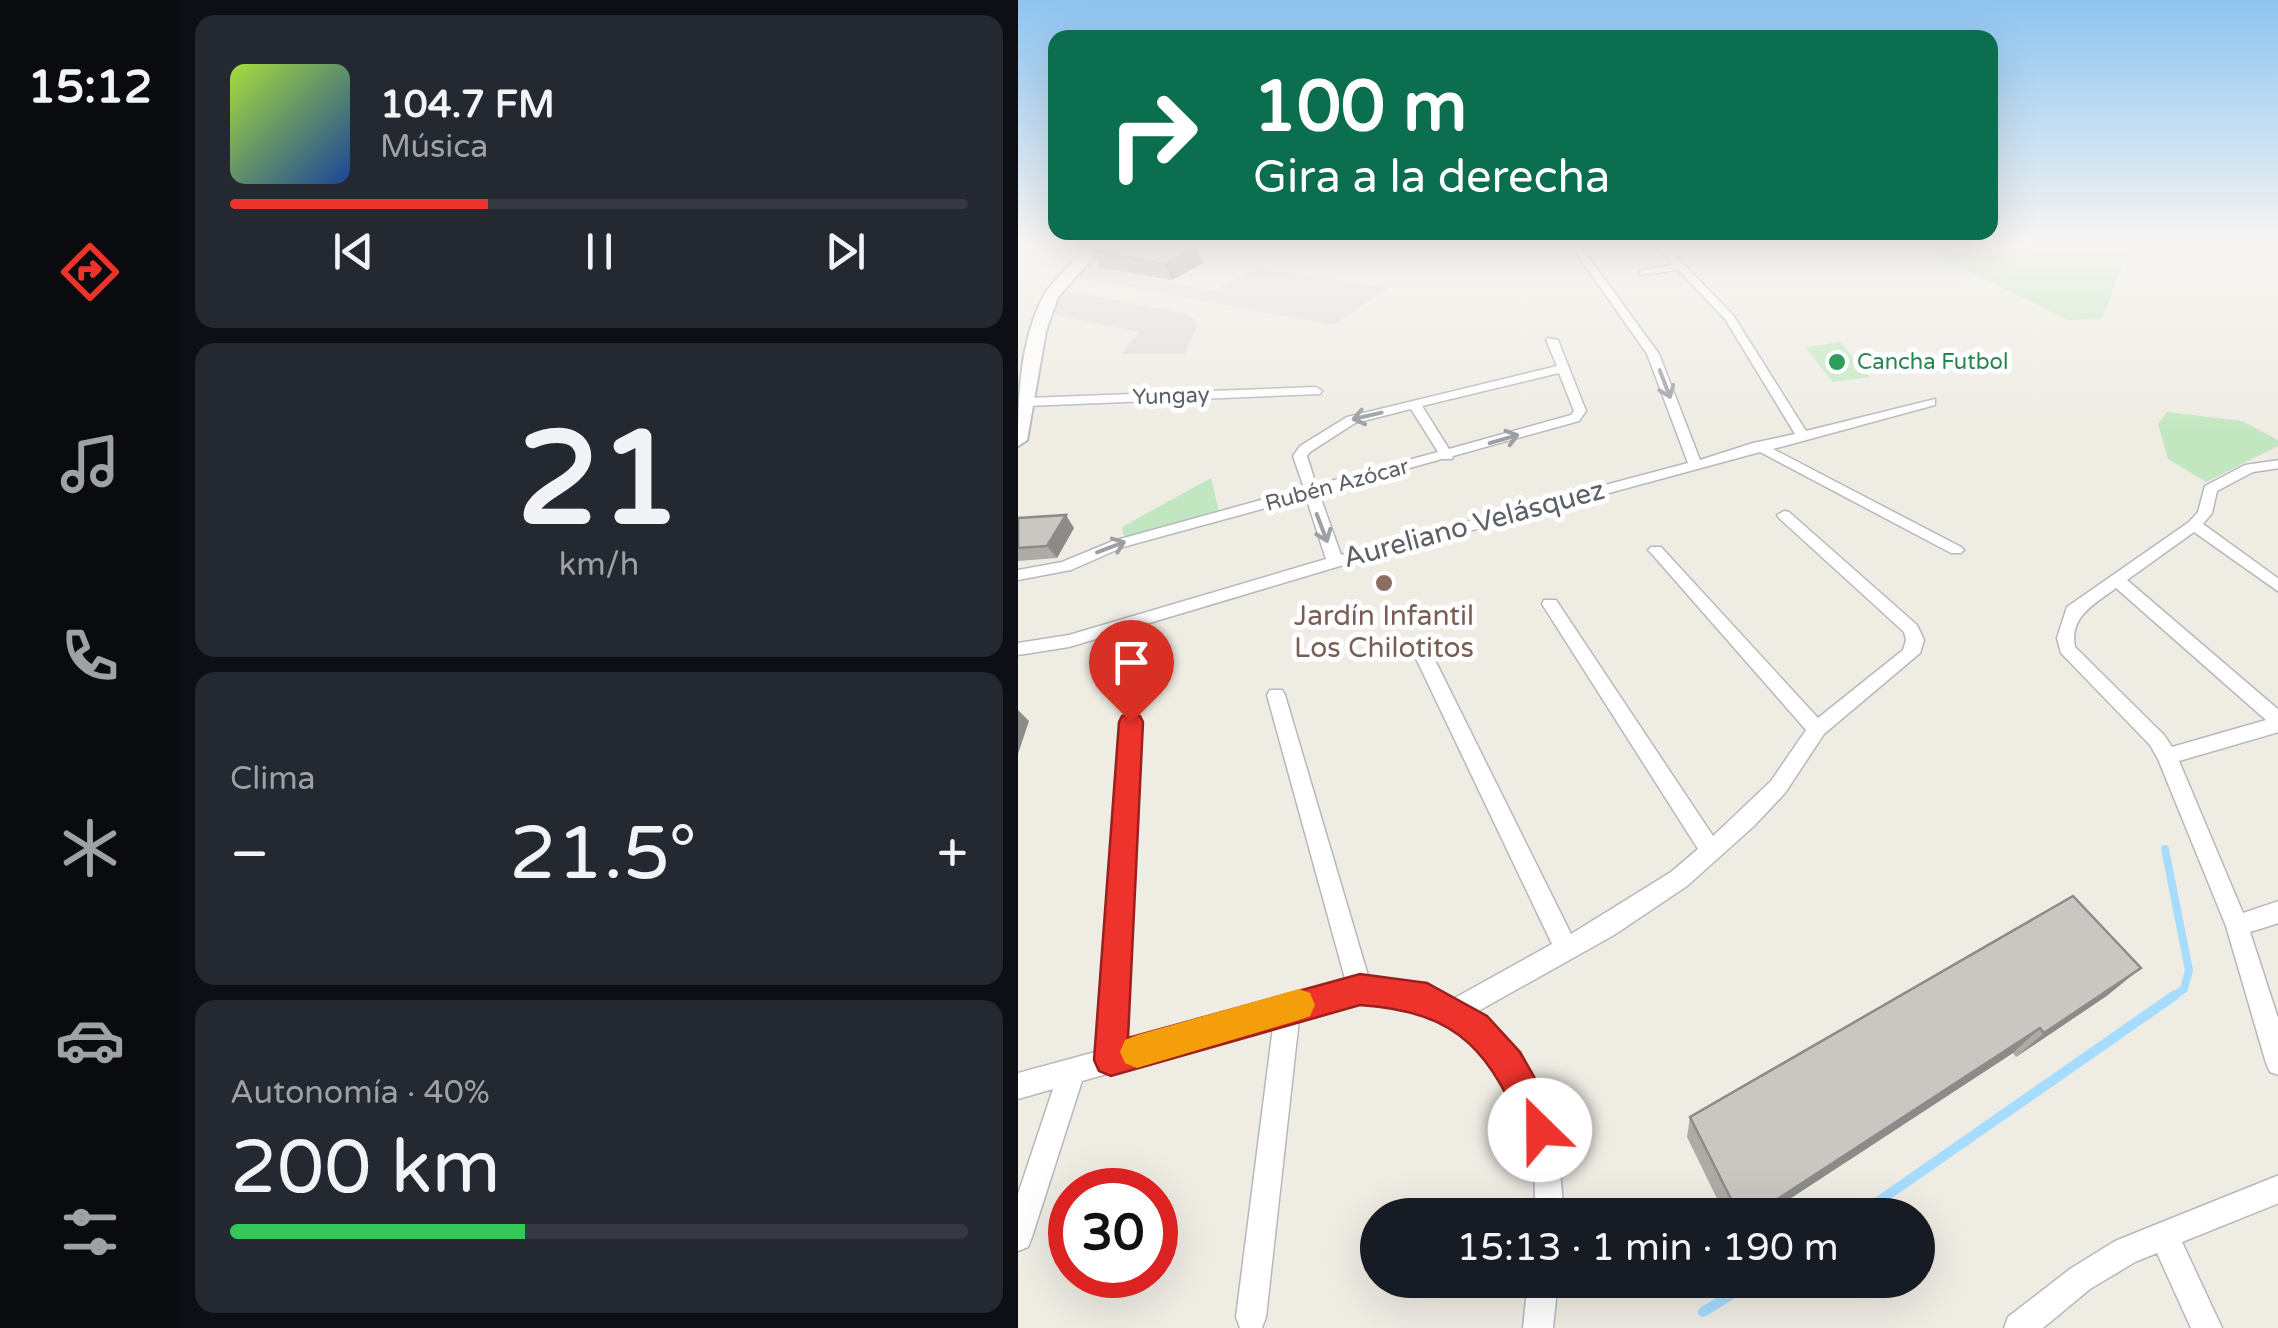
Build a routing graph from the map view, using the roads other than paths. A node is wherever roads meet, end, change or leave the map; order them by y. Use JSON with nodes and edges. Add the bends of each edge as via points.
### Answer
{"nodes":[{"id":1,"x":1047,"y":306,"type":"edge"},
{"id":2,"x":1619,"y":306,"type":"edge"},
{"id":3,"x":1718,"y":306,"type":"edge"},
{"id":4,"x":1552,"y":340,"type":"dead end"},
{"id":5,"x":1564,"y":368,"type":"junction"},
{"id":6,"x":1316,"y":390,"type":"dead end"},
{"id":7,"x":1027,"y":402,"type":"junction"},
{"id":8,"x":1930,"y":402,"type":"dead end"},
{"id":9,"x":1415,"y":405,"type":"junction"},
{"id":10,"x":1802,"y":435,"type":"junction"},
{"id":11,"x":1018,"y":440,"type":"edge"},
{"id":12,"x":1758,"y":446,"type":"junction"},
{"id":13,"x":1447,"y":456,"type":"junction"},
{"id":14,"x":1695,"y":464,"type":"junction"},
{"id":15,"x":2278,"y":464,"type":"edge"},
{"id":16,"x":1309,"y":493,"type":"junction"},
{"id":17,"x":1784,"y":515,"type":"dead end"},
{"id":18,"x":2194,"y":525,"type":"junction"},
{"id":19,"x":1656,"y":550,"type":"dead end"},
{"id":20,"x":1956,"y":550,"type":"dead end"},
{"id":21,"x":1336,"y":562,"type":"junction"},
{"id":22,"x":1018,"y":575,"type":"edge"},
{"id":23,"x":2118,"y":582,"type":"junction"},
{"id":24,"x":2278,"y":588,"type":"edge"},
{"id":25,"x":1550,"y":604,"type":"dead end"},
{"id":26,"x":1018,"y":649,"type":"edge"},
{"id":27,"x":1420,"y":650,"type":"dead end"},
{"id":28,"x":1276,"y":695,"type":"dead end"},
{"id":29,"x":1131,"y":722,"type":"dead end"},
{"id":30,"x":2278,"y":723,"type":"edge"},
{"id":31,"x":1817,"y":729,"type":"junction"},
{"id":32,"x":2167,"y":756,"type":"junction"},
{"id":33,"x":1712,"y":852,"type":"junction"},
{"id":34,"x":2278,"y":912,"type":"edge"},
{"id":35,"x":2237,"y":926,"type":"junction"},
{"id":36,"x":1567,"y":950,"type":"junction"},
{"id":37,"x":1360,"y":990,"type":"junction"},
{"id":38,"x":1288,"y":1007,"type":"junction"},
{"id":39,"x":1454,"y":1012,"type":"junction"},
{"id":40,"x":1111,"y":1060,"type":"junction"},
{"id":41,"x":2278,"y":1063,"type":"edge"},
{"id":42,"x":1072,"y":1071,"type":"junction"},
{"id":43,"x":1018,"y":1086,"type":"edge"},
{"id":44,"x":2278,"y":1189,"type":"edge"},
{"id":45,"x":1548,"y":1198,"type":"edge"},
{"id":46,"x":2164,"y":1235,"type":"junction"},
{"id":47,"x":1018,"y":1237,"type":"edge"},
{"id":48,"x":1540,"y":1298,"type":"edge"},
{"id":49,"x":1251,"y":1318,"type":"dead end"},
{"id":50,"x":1538,"y":1328,"type":"edge"},
{"id":51,"x":2019,"y":1328,"type":"edge"},
{"id":52,"x":2207,"y":1328,"type":"edge"}],
"edges":[{"from":1,"to":7,"type":"street"},
{"from":2,"to":14,"type":"street","one_way":true,"via":[[1653,354]]},
{"from":3,"to":10,"type":"street"},
{"from":4,"to":5,"type":"street","name":"Rubén Azócar"},
{"from":5,"to":9,"type":"street"},
{"from":13,"to":5,"type":"street","name":"Rubén Azócar","one_way":true,"via":[[1575,418],[1580,411]]},
{"from":6,"to":7,"type":"street","name":"Yungay"},
{"from":7,"to":11,"type":"street"},
{"from":8,"to":10,"type":"street","name":"Aureliano Velásquez"},
{"from":9,"to":13,"type":"street"},
{"from":9,"to":16,"type":"street","one_way":true,"via":[[1350,420],[1304,450]]},
{"from":10,"to":12,"type":"street","name":"Aureliano Velásquez"},
{"from":12,"to":14,"type":"street","name":"Aureliano Velásquez"},
{"from":12,"to":20,"type":"street"},
{"from":13,"to":16,"type":"street","name":"Rubén Azócar"},
{"from":14,"to":21,"type":"street","name":"Aureliano Velásquez"},
{"from":15,"to":18,"type":"street","via":[[2250,468],[2210,489],[2206,513]]},
{"from":16,"to":21,"type":"street","one_way":true},
{"from":22,"to":16,"type":"street","name":"Rubén Azócar","one_way":true},
{"from":17,"to":31,"type":"street","via":[[1911,629],[1915,640],[1911,653]]},
{"from":18,"to":23,"type":"street"},
{"from":18,"to":24,"type":"street"},
{"from":19,"to":31,"type":"street"},
{"from":21,"to":26,"type":"street","name":"Aureliano Velásquez","via":[[1069,641]]},
{"from":23,"to":30,"type":"street"},
{"from":23,"to":32,"type":"street","via":[[2072,611],[2067,648]]},
{"from":25,"to":33,"type":"street"},
{"from":27,"to":36,"type":"street"},
{"from":28,"to":37,"type":"street"},
{"from":29,"to":40,"type":"street"},
{"from":30,"to":32,"type":"street"},
{"from":31,"to":33,"type":"street","via":[[1778,786]]},
{"from":32,"to":35,"type":"street"},
{"from":33,"to":36,"type":"street"},
{"from":34,"to":35,"type":"street"},
{"from":35,"to":41,"type":"street"},
{"from":36,"to":39,"type":"street"},
{"from":37,"to":38,"type":"street"},
{"from":37,"to":39,"type":"street","via":[[1401,992]]},
{"from":38,"to":40,"type":"street"},
{"from":38,"to":49,"type":"street"},
{"from":39,"to":45,"type":"street","via":[[1502,1055],[1533,1105]]},
{"from":40,"to":42,"type":"street"},
{"from":42,"to":43,"type":"street"},
{"from":42,"to":47,"type":"street"},
{"from":44,"to":46,"type":"street"},
{"from":46,"to":51,"type":"street","via":[[2080,1278]]},
{"from":46,"to":52,"type":"street"},
{"from":48,"to":50,"type":"street"}]}
